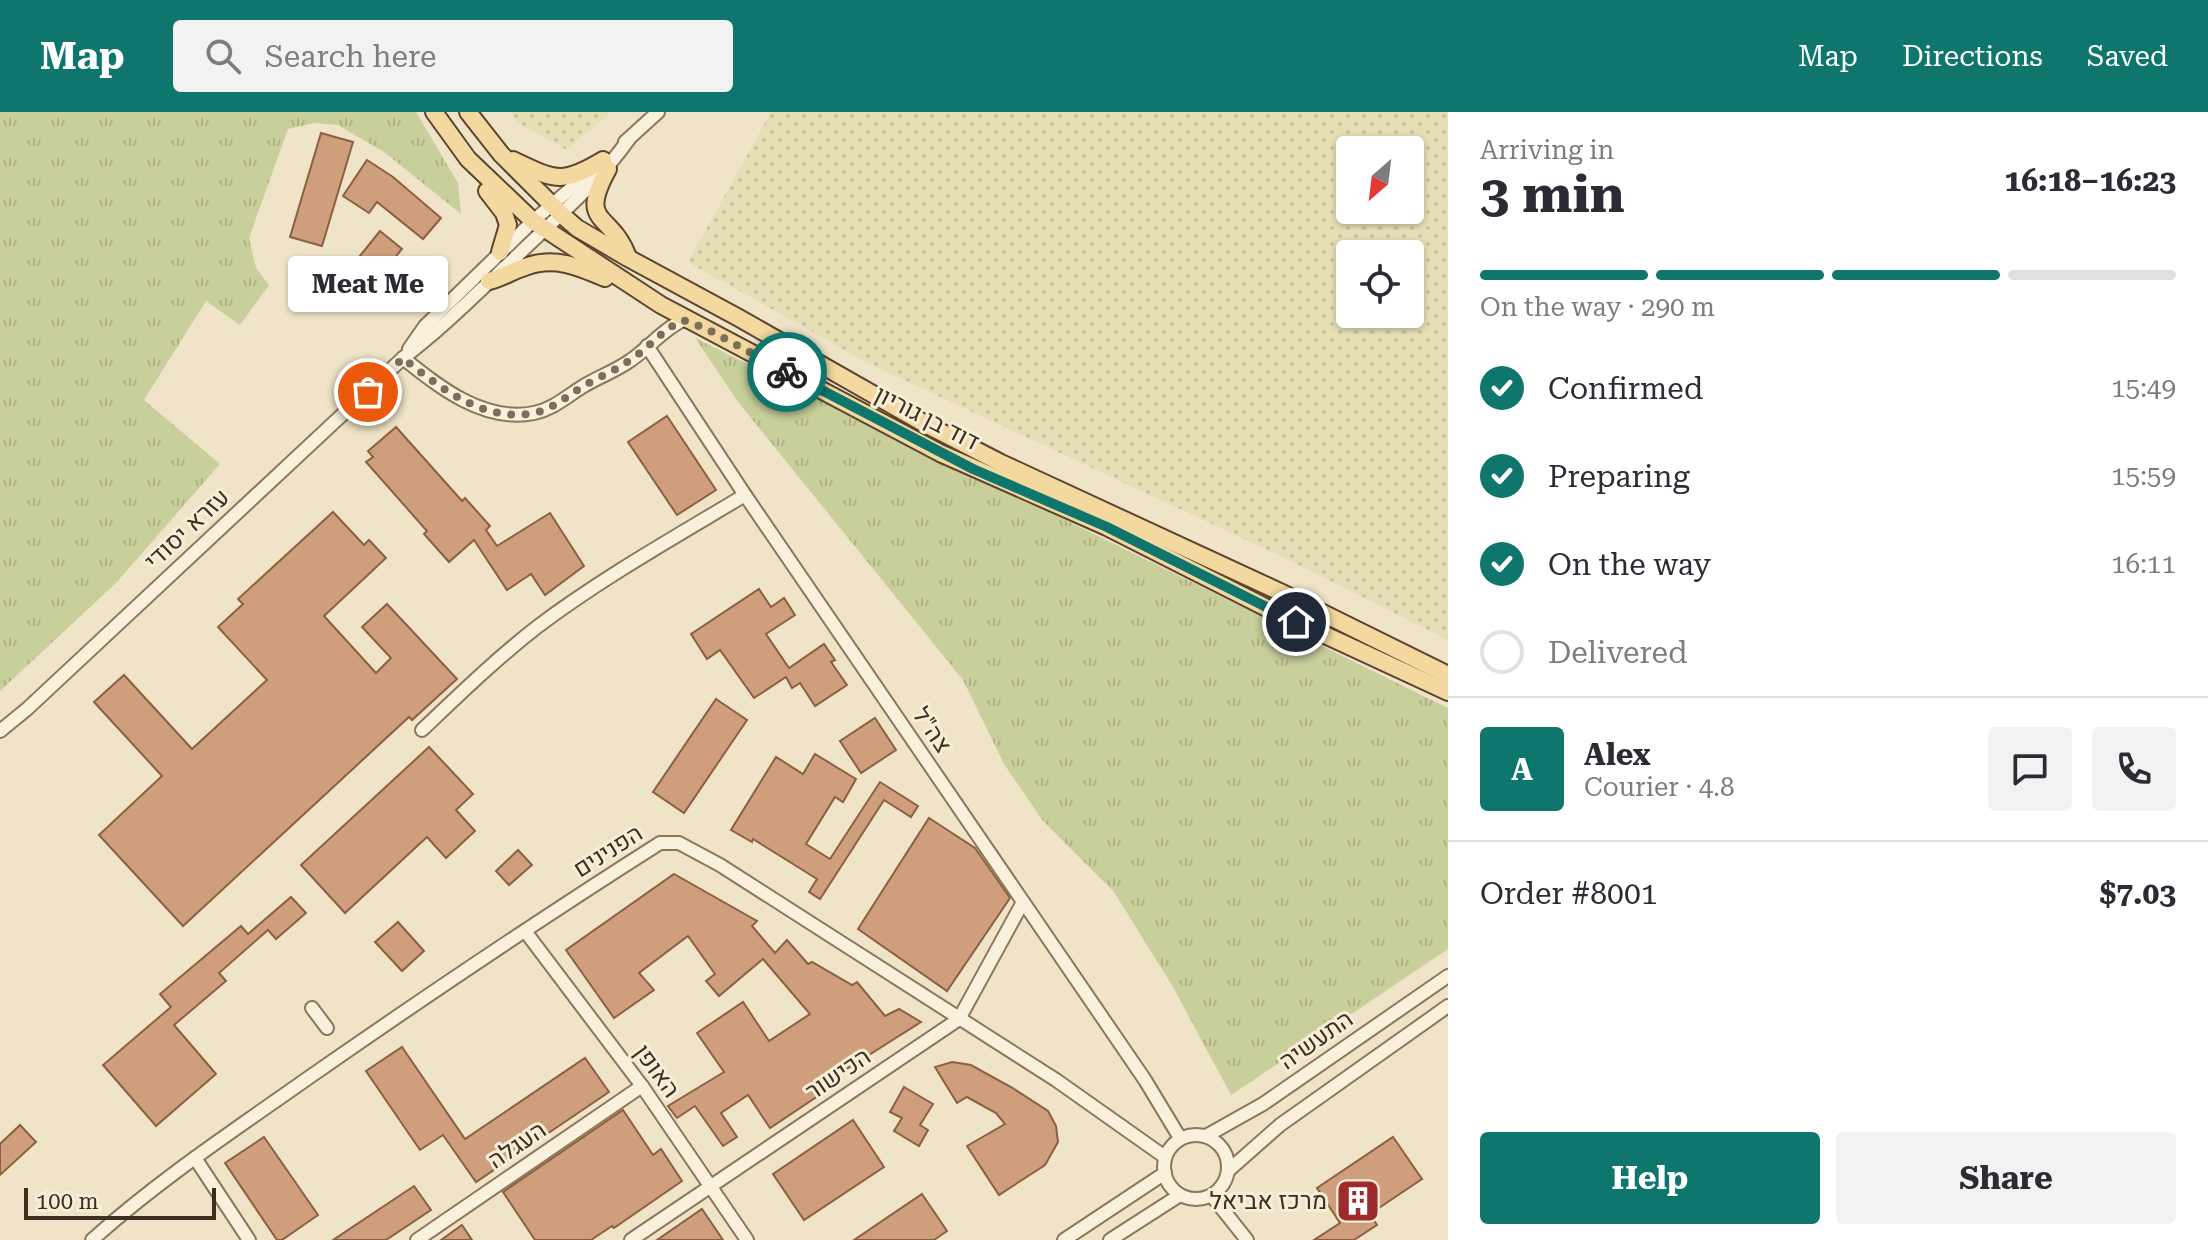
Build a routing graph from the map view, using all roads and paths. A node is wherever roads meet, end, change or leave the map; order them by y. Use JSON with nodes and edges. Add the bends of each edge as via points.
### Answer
{"nodes":[{"id":1,"x":434,"y":112,"type":"edge"},
{"id":2,"x":468,"y":112,"type":"edge"},
{"id":3,"x":658,"y":112,"type":"edge"},
{"id":4,"x":501,"y":154,"type":"junction"},
{"id":5,"x":468,"y":159,"type":"junction"},
{"id":6,"x":606,"y":164,"type":"junction"},
{"id":7,"x":557,"y":210,"type":"junction"},
{"id":8,"x":538,"y":225,"type":"junction"},
{"id":9,"x":500,"y":252,"type":"junction"},
{"id":10,"x":628,"y":258,"type":"junction"},
{"id":11,"x":489,"y":281,"type":"junction"},
{"id":12,"x":632,"y":287,"type":"junction"},
{"id":13,"x":705,"y":328,"type":"junction"},
{"id":14,"x":647,"y":346,"type":"junction"},
{"id":15,"x":403,"y":358,"type":"junction"},
{"id":16,"x":745,"y":495,"type":"junction"},
{"id":17,"x":1448,"y":675,"type":"edge"},
{"id":18,"x":1448,"y":692,"type":"edge"},
{"id":19,"x":422,"y":730,"type":"dead end"},
{"id":20,"x":0,"y":731,"type":"edge"},
{"id":21,"x":1023,"y":902,"type":"junction"},
{"id":22,"x":525,"y":931,"type":"junction"},
{"id":23,"x":1448,"y":976,"type":"edge"},
{"id":24,"x":1448,"y":1006,"type":"edge"},
{"id":25,"x":312,"y":1008,"type":"dead end"},
{"id":26,"x":959,"y":1019,"type":"junction"},
{"id":27,"x":327,"y":1028,"type":"dead end"},
{"id":28,"x":642,"y":1086,"type":"junction"},
{"id":29,"x":1206,"y":1136,"type":"junction"},
{"id":30,"x":1180,"y":1138,"type":"junction"},
{"id":31,"x":1165,"y":1157,"type":"junction"},
{"id":32,"x":195,"y":1158,"type":"junction"},
{"id":33,"x":1229,"y":1170,"type":"junction"},
{"id":34,"x":1165,"y":1173,"type":"junction"},
{"id":35,"x":711,"y":1186,"type":"junction"},
{"id":36,"x":1180,"y":1195,"type":"junction"},
{"id":37,"x":1212,"y":1196,"type":"junction"},
{"id":38,"x":92,"y":1240,"type":"edge"},
{"id":39,"x":249,"y":1240,"type":"edge"},
{"id":40,"x":417,"y":1240,"type":"edge"},
{"id":41,"x":631,"y":1240,"type":"edge"},
{"id":42,"x":747,"y":1240,"type":"edge"},
{"id":43,"x":1064,"y":1240,"type":"edge"},
{"id":44,"x":1110,"y":1240,"type":"edge"},
{"id":45,"x":1247,"y":1240,"type":"edge"}],
"edges":[{"from":1,"to":5,"type":"main road","name":"דוד בן גוריון"},
{"from":2,"to":4,"type":"main road","name":"דוד בן גוריון"},
{"from":3,"to":6,"type":"street","name":"עזרא יסודי"},
{"from":4,"to":6,"type":"main road","via":[[550,178]]},
{"from":4,"to":7,"type":"main road","name":"דוד בן גוריון"},
{"from":5,"to":8,"type":"main road","name":"דוד בן גוריון"},
{"from":5,"to":9,"type":"main road","via":[[504,213],[508,225]]},
{"from":6,"to":7,"type":"street","name":"עזרא יסודי"},
{"from":6,"to":10,"type":"main road","via":[[594,200],[596,212]]},
{"from":7,"to":8,"type":"street","name":"עזרא יסודי"},
{"from":7,"to":10,"type":"main road","name":"דוד בן גוריון"},
{"from":8,"to":9,"type":"street","name":"עזרא יסודי"},
{"from":8,"to":11,"type":"street","name":"עזרא יסודי"},
{"from":8,"to":12,"type":"main road","name":"דוד בן גוריון"},
{"from":9,"to":15,"type":"street","name":"עזרא יסודי","via":[[425,326]]},
{"from":10,"to":17,"type":"main road","name":"דוד בן גוריון","via":[[1001,463]]},
{"from":11,"to":12,"type":"main road","via":[[548,261]]},
{"from":11,"to":15,"type":"street","name":"עזרא יסודי"},
{"from":12,"to":13,"type":"main road","name":"דוד בן גוריון"},
{"from":13,"to":14,"type":"street","via":[[683,320]]},
{"from":13,"to":18,"type":"main road","name":"דוד בן גוריון","via":[[973,469],[1107,527]]},
{"from":14,"to":15,"type":"street","via":[[562,402],[535,413],[506,415],[445,391]]},
{"from":14,"to":16,"type":"street","name":"צה\"ל"},
{"from":15,"to":20,"type":"street","name":"עזרא יסודי"},
{"from":16,"to":19,"type":"street","via":[[540,625]]},
{"from":16,"to":21,"type":"street","name":"צה\"ל"},
{"from":21,"to":26,"type":"street","name":"הכישור"},
{"from":21,"to":30,"type":"street","name":"צה\"ל"},
{"from":22,"to":26,"type":"street","name":"הפנינים","via":[[660,843],[679,843]]},
{"from":22,"to":28,"type":"street","name":"האופן"},
{"from":22,"to":32,"type":"street","name":"הפנינים"},
{"from":23,"to":29,"type":"street","name":"התעשיה","via":[[1263,1104]]},
{"from":24,"to":33,"type":"street","name":"התעשיה","via":[[1280,1125]]},
{"from":25,"to":27,"type":"street"},
{"from":26,"to":31,"type":"street","name":"הפנינים"},
{"from":26,"to":35,"type":"street","name":"הכישור"},
{"from":28,"to":35,"type":"street","name":"האופן"},
{"from":28,"to":40,"type":"street","name":"העגלה"},
{"from":29,"to":30,"type":"street"},
{"from":29,"to":33,"type":"street","via":[[1223,1149]]},
{"from":30,"to":31,"type":"street"},
{"from":31,"to":34,"type":"street"},
{"from":32,"to":38,"type":"street","name":"הפנינים"},
{"from":32,"to":39,"type":"street"},
{"from":33,"to":37,"type":"street"},
{"from":34,"to":36,"type":"street"},
{"from":34,"to":43,"type":"street"},
{"from":35,"to":41,"type":"street","name":"הכישור"},
{"from":35,"to":42,"type":"street","name":"האופן"},
{"from":36,"to":37,"type":"street"},
{"from":36,"to":44,"type":"street"},
{"from":37,"to":45,"type":"street"}]}
